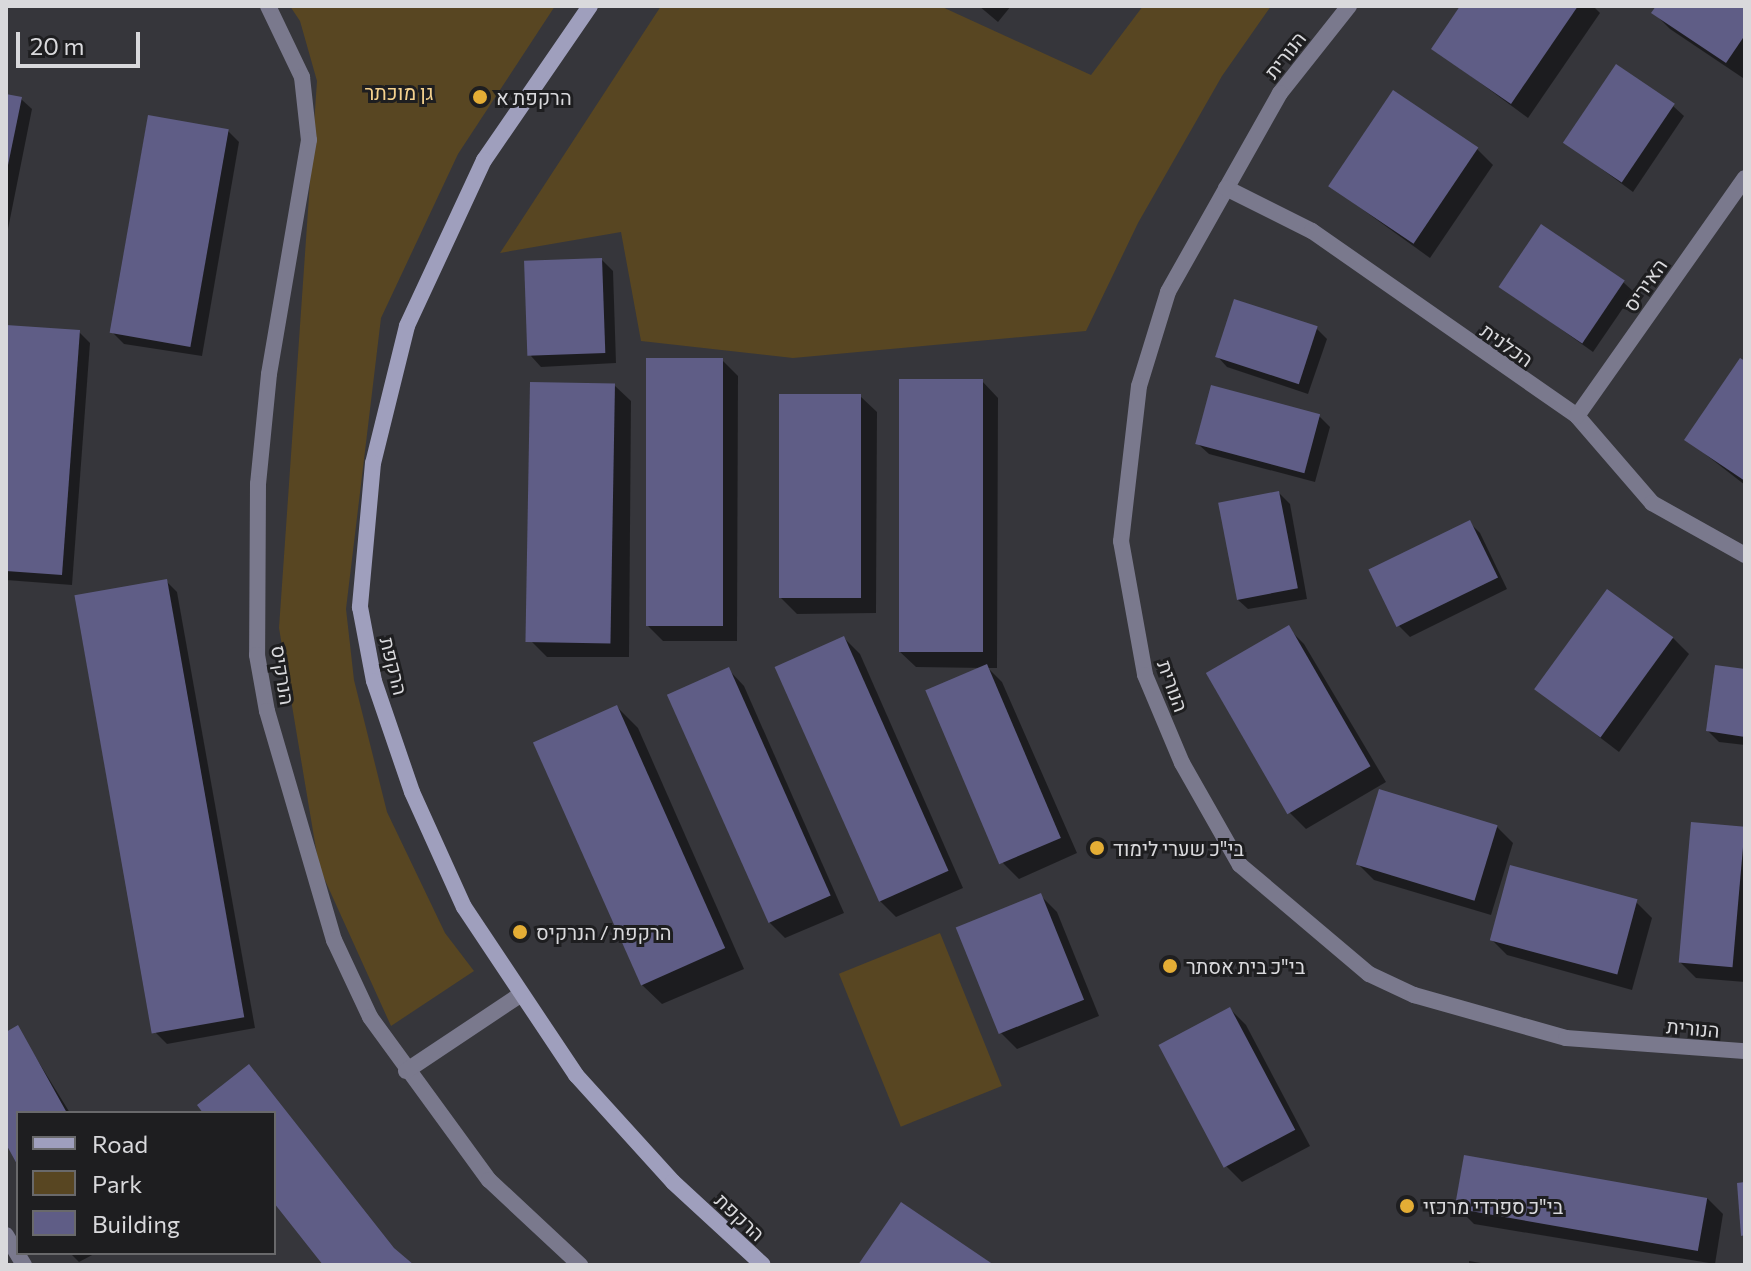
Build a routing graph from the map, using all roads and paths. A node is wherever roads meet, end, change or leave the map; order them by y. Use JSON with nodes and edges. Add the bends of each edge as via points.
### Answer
{"nodes":[{"id":1,"x":268,"y":6,"type":"edge"},
{"id":2,"x":590,"y":6,"type":"edge"},
{"id":3,"x":1349,"y":6,"type":"edge"},
{"id":4,"x":1745,"y":178,"type":"edge"},
{"id":5,"x":1226,"y":188,"type":"junction"},
{"id":6,"x":1577,"y":416,"type":"junction"},
{"id":7,"x":1745,"y":555,"type":"edge"},
{"id":8,"x":520,"y":995,"type":"junction"},
{"id":9,"x":1745,"y":1051,"type":"edge"},
{"id":10,"x":406,"y":1071,"type":"junction"},
{"id":11,"x":580,"y":1265,"type":"edge"},
{"id":12,"x":763,"y":1265,"type":"edge"}],
"edges":[{"from":1,"to":10,"type":"street","name":"הנרקיס","via":[[302,77],[309,140],[267,390],[258,484],[257,655],[297,827],[334,940],[370,1017]]},
{"from":2,"to":8,"type":"street","name":"הרקפת","via":[[484,160],[407,326],[373,463],[362,545],[360,607],[374,681],[412,792],[464,907]]},
{"from":3,"to":5,"type":"street","name":"הנורית","via":[[1280,93]]},
{"from":4,"to":6,"type":"street","name":"האיריס"},
{"from":5,"to":6,"type":"street","name":"הכלנית","via":[[1312,231]]},
{"from":5,"to":9,"type":"street","name":"הנורית","via":[[1168,292],[1139,386],[1121,541],[1145,675],[1209,815],[1240,865],[1369,974],[1414,995],[1566,1038]]},
{"from":6,"to":7,"type":"street","name":"הכלנית","via":[[1652,503]]},
{"from":8,"to":10,"type":"street"},
{"from":8,"to":12,"type":"street","name":"הרקפת","via":[[576,1075],[673,1182]]},
{"from":10,"to":11,"type":"street","name":"הנרקיס","via":[[489,1180]]}]}
